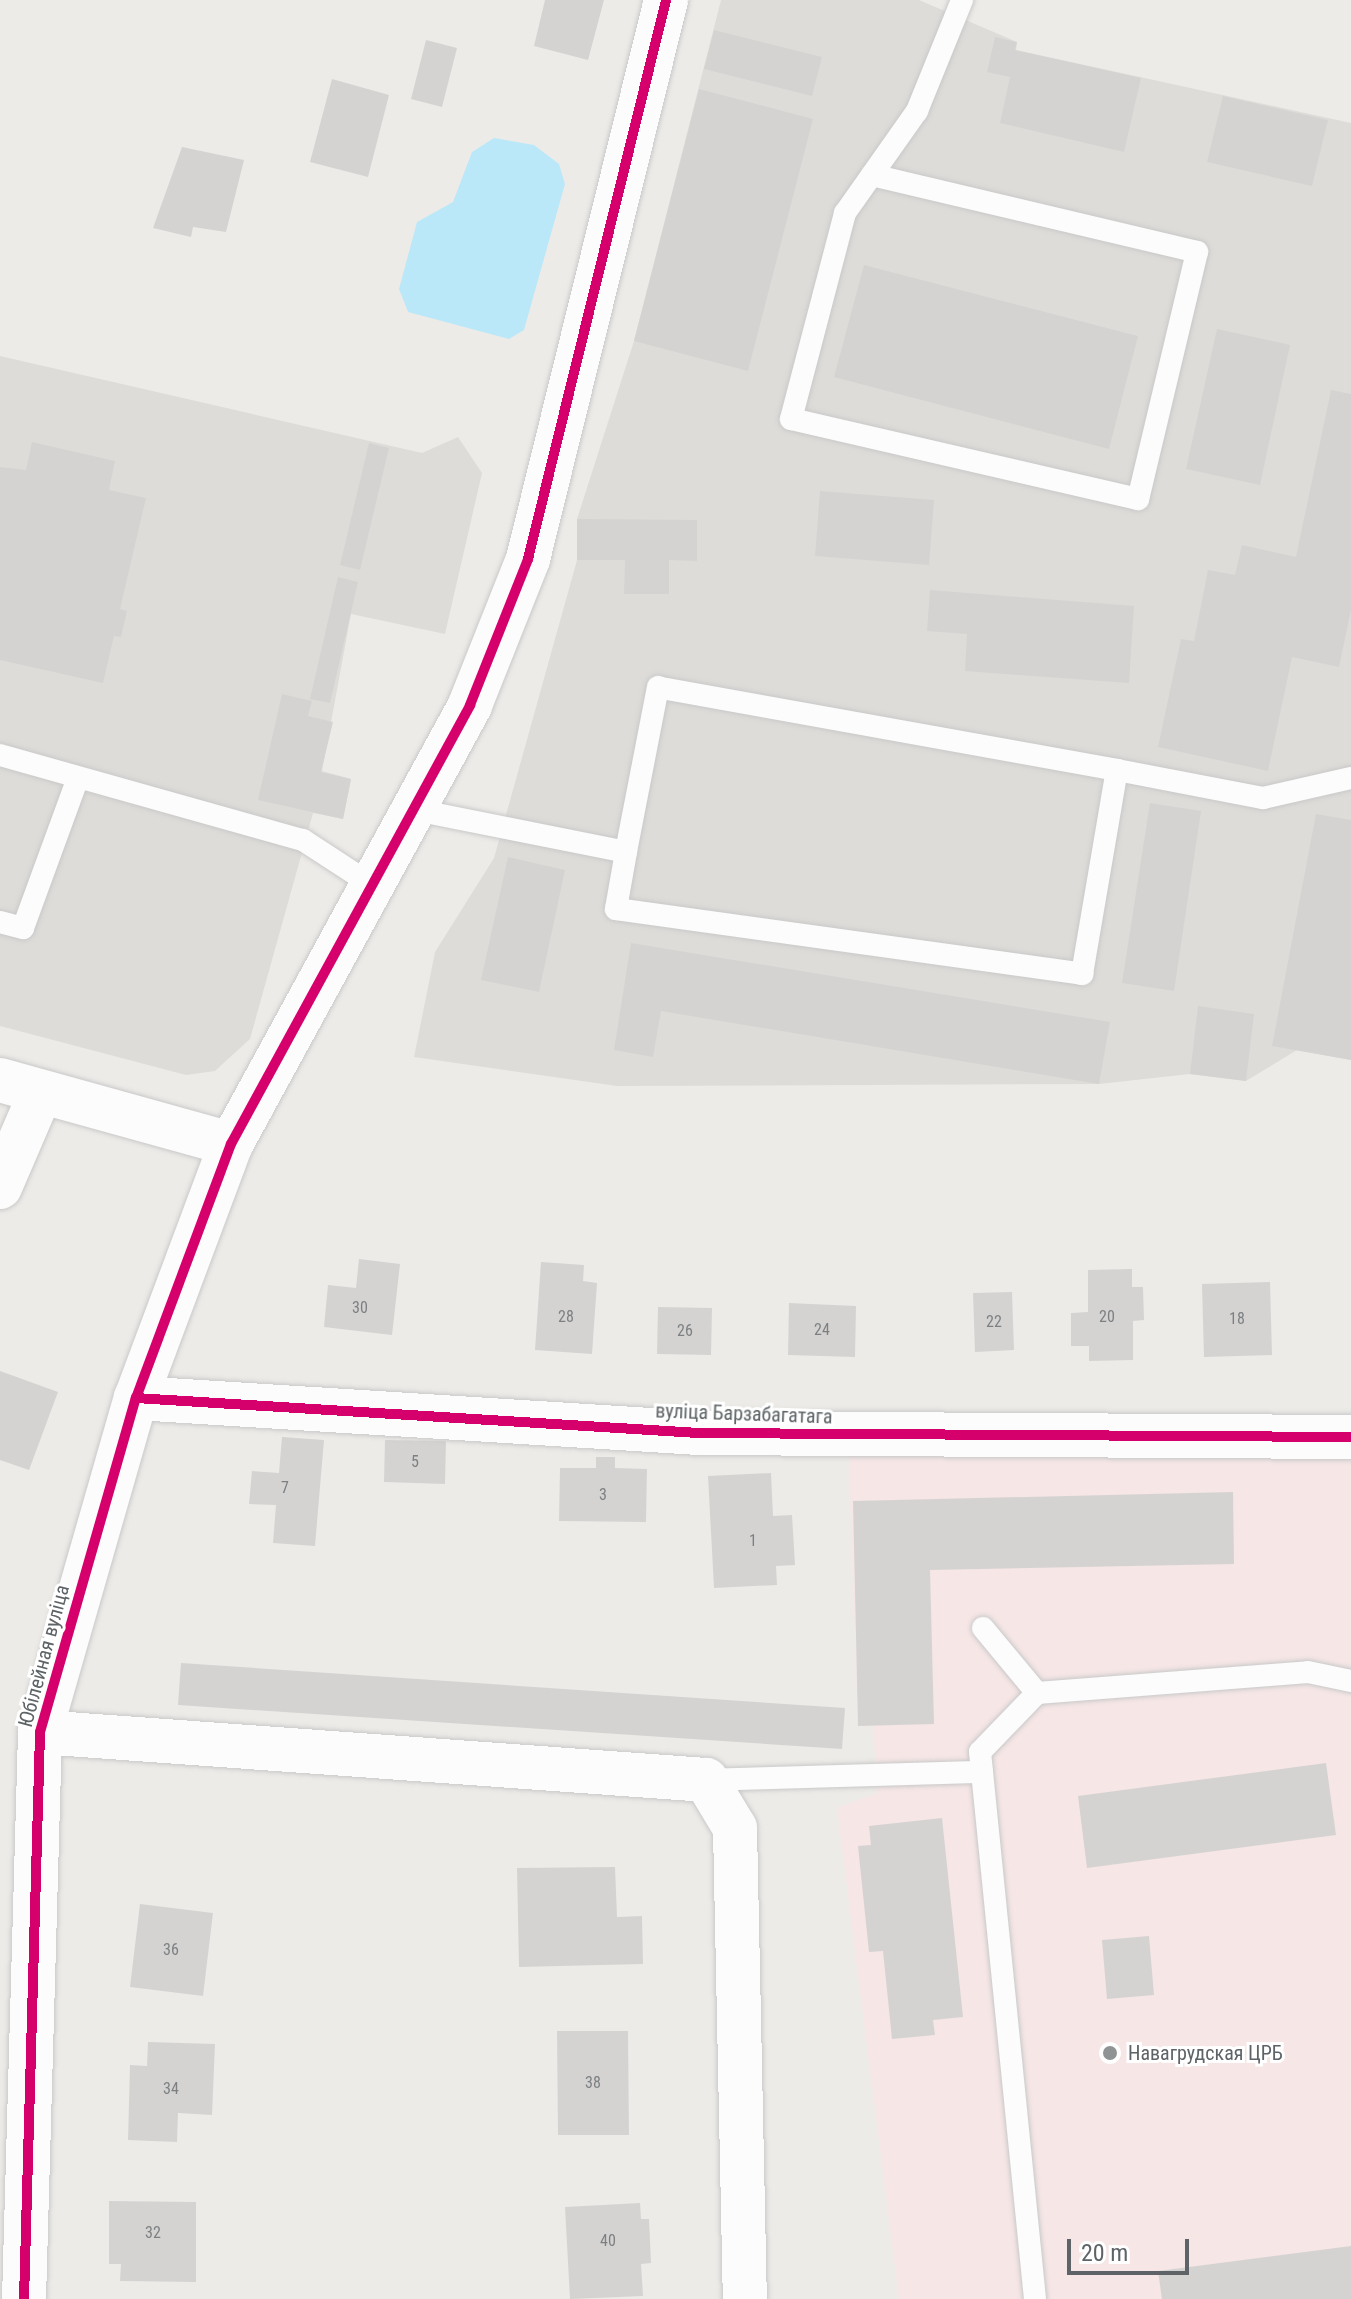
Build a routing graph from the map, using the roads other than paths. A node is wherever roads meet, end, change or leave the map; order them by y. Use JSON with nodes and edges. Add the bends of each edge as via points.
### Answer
{"nodes":[{"id":1,"x":666,"y":0,"type":"edge"},
{"id":2,"x":962,"y":0,"type":"edge"},
{"id":3,"x":872,"y":175,"type":"junction"},
{"id":4,"x":0,"y":755,"type":"edge"},
{"id":5,"x":1117,"y":770,"type":"junction"},
{"id":6,"x":78,"y":778,"type":"junction"},
{"id":7,"x":1351,"y":778,"type":"edge"},
{"id":8,"x":411,"y":809,"type":"junction"},
{"id":9,"x":626,"y":852,"type":"junction"},
{"id":10,"x":369,"y":883,"type":"junction"},
{"id":11,"x":0,"y":922,"type":"edge"},
{"id":12,"x":20,"y":1086,"type":"edge"},
{"id":13,"x":231,"y":1144,"type":"junction"},
{"id":14,"x":0,"y":1187,"type":"edge"},
{"id":15,"x":136,"y":1398,"type":"junction"},
{"id":16,"x":1351,"y":1437,"type":"edge"},
{"id":17,"x":983,"y":1628,"type":"dead end"},
{"id":18,"x":1351,"y":1681,"type":"edge"},
{"id":19,"x":1037,"y":1693,"type":"junction"},
{"id":20,"x":40,"y":1732,"type":"junction"},
{"id":21,"x":982,"y":1772,"type":"junction"},
{"id":22,"x":706,"y":1780,"type":"junction"},
{"id":23,"x":24,"y":2299,"type":"edge"},
{"id":24,"x":745,"y":2299,"type":"edge"},
{"id":25,"x":1035,"y":2299,"type":"edge"}],
"edges":[{"from":1,"to":8,"type":"street","name":"Юбілейная вуліца","via":[[528,559],[470,705]]},
{"from":2,"to":3,"type":"lane","via":[[917,111]]},
{"from":3,"to":3,"type":"lane","via":[[845,213],[791,419],[1138,499],[1197,252]]},
{"from":4,"to":6,"type":"lane"},
{"from":5,"to":7,"type":"lane","via":[[1263,798]]},
{"from":5,"to":9,"type":"lane","via":[[658,687]]},
{"from":5,"to":9,"type":"lane","via":[[1082,974],[616,909]]},
{"from":6,"to":10,"type":"lane","via":[[303,840]]},
{"from":6,"to":11,"type":"lane","via":[[23,928]]},
{"from":8,"to":9,"type":"lane"},
{"from":8,"to":10,"type":"street","name":"Юбілейная вуліца"},
{"from":10,"to":13,"type":"street","name":"Юбілейная вуліца"},
{"from":12,"to":13,"type":"street"},
{"from":12,"to":14,"type":"street"},
{"from":13,"to":15,"type":"street","name":"Юбілейная вуліца"},
{"from":15,"to":16,"type":"street","name":"вуліца Барзабагатага","via":[[698,1433]]},
{"from":15,"to":20,"type":"street","name":"Юбілейная вуліца"},
{"from":17,"to":19,"type":"lane"},
{"from":18,"to":19,"type":"lane","via":[[1308,1672]]},
{"from":19,"to":21,"type":"lane","via":[[980,1752]]},
{"from":20,"to":22,"type":"street"},
{"from":20,"to":23,"type":"street","name":"Юбілейная вуліца"},
{"from":21,"to":22,"type":"lane"},
{"from":21,"to":25,"type":"lane"},
{"from":22,"to":24,"type":"street","via":[[735,1828]]}]}
